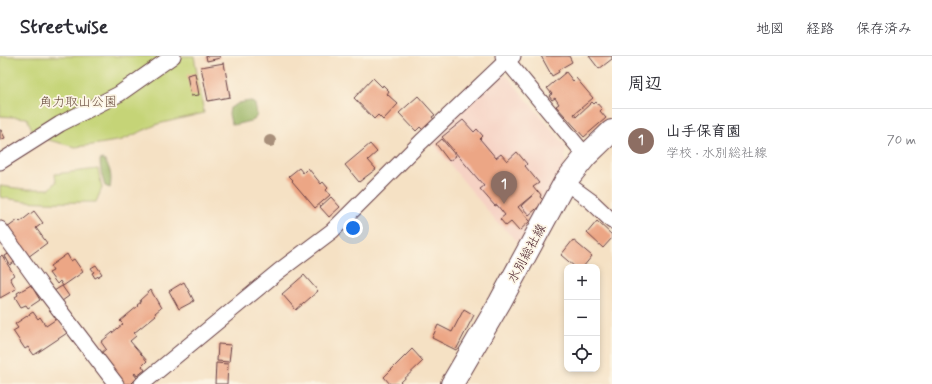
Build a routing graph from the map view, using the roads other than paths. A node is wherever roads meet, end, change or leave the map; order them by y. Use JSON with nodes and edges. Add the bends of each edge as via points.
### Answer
{"nodes":[{"id":1,"x":173,"y":56,"type":"edge"},
{"id":2,"x":508,"y":58,"type":"edge"},
{"id":3,"x":612,"y":131,"type":"edge"},
{"id":4,"x":586,"y":156,"type":"junction"},
{"id":5,"x":0,"y":162,"type":"edge"},
{"id":6,"x":565,"y":182,"type":"junction"},
{"id":7,"x":612,"y":221,"type":"edge"},
{"id":8,"x":0,"y":229,"type":"edge"},
{"id":9,"x":116,"y":384,"type":"edge"},
{"id":10,"x":142,"y":384,"type":"edge"},
{"id":11,"x":452,"y":384,"type":"edge"}],
"edges":[{"from":1,"to":5,"type":"street","via":[[119,94],[60,124]]},
{"from":2,"to":4,"type":"street"},
{"from":2,"to":10,"type":"street","via":[[332,231],[279,271]]},
{"from":3,"to":4,"type":"main road","name":"水別総社線"},
{"from":4,"to":6,"type":"main road","name":"水別総社線"},
{"from":6,"to":7,"type":"street"},
{"from":6,"to":11,"type":"main road","name":"水別総社線"},
{"from":8,"to":9,"type":"street"}]}
